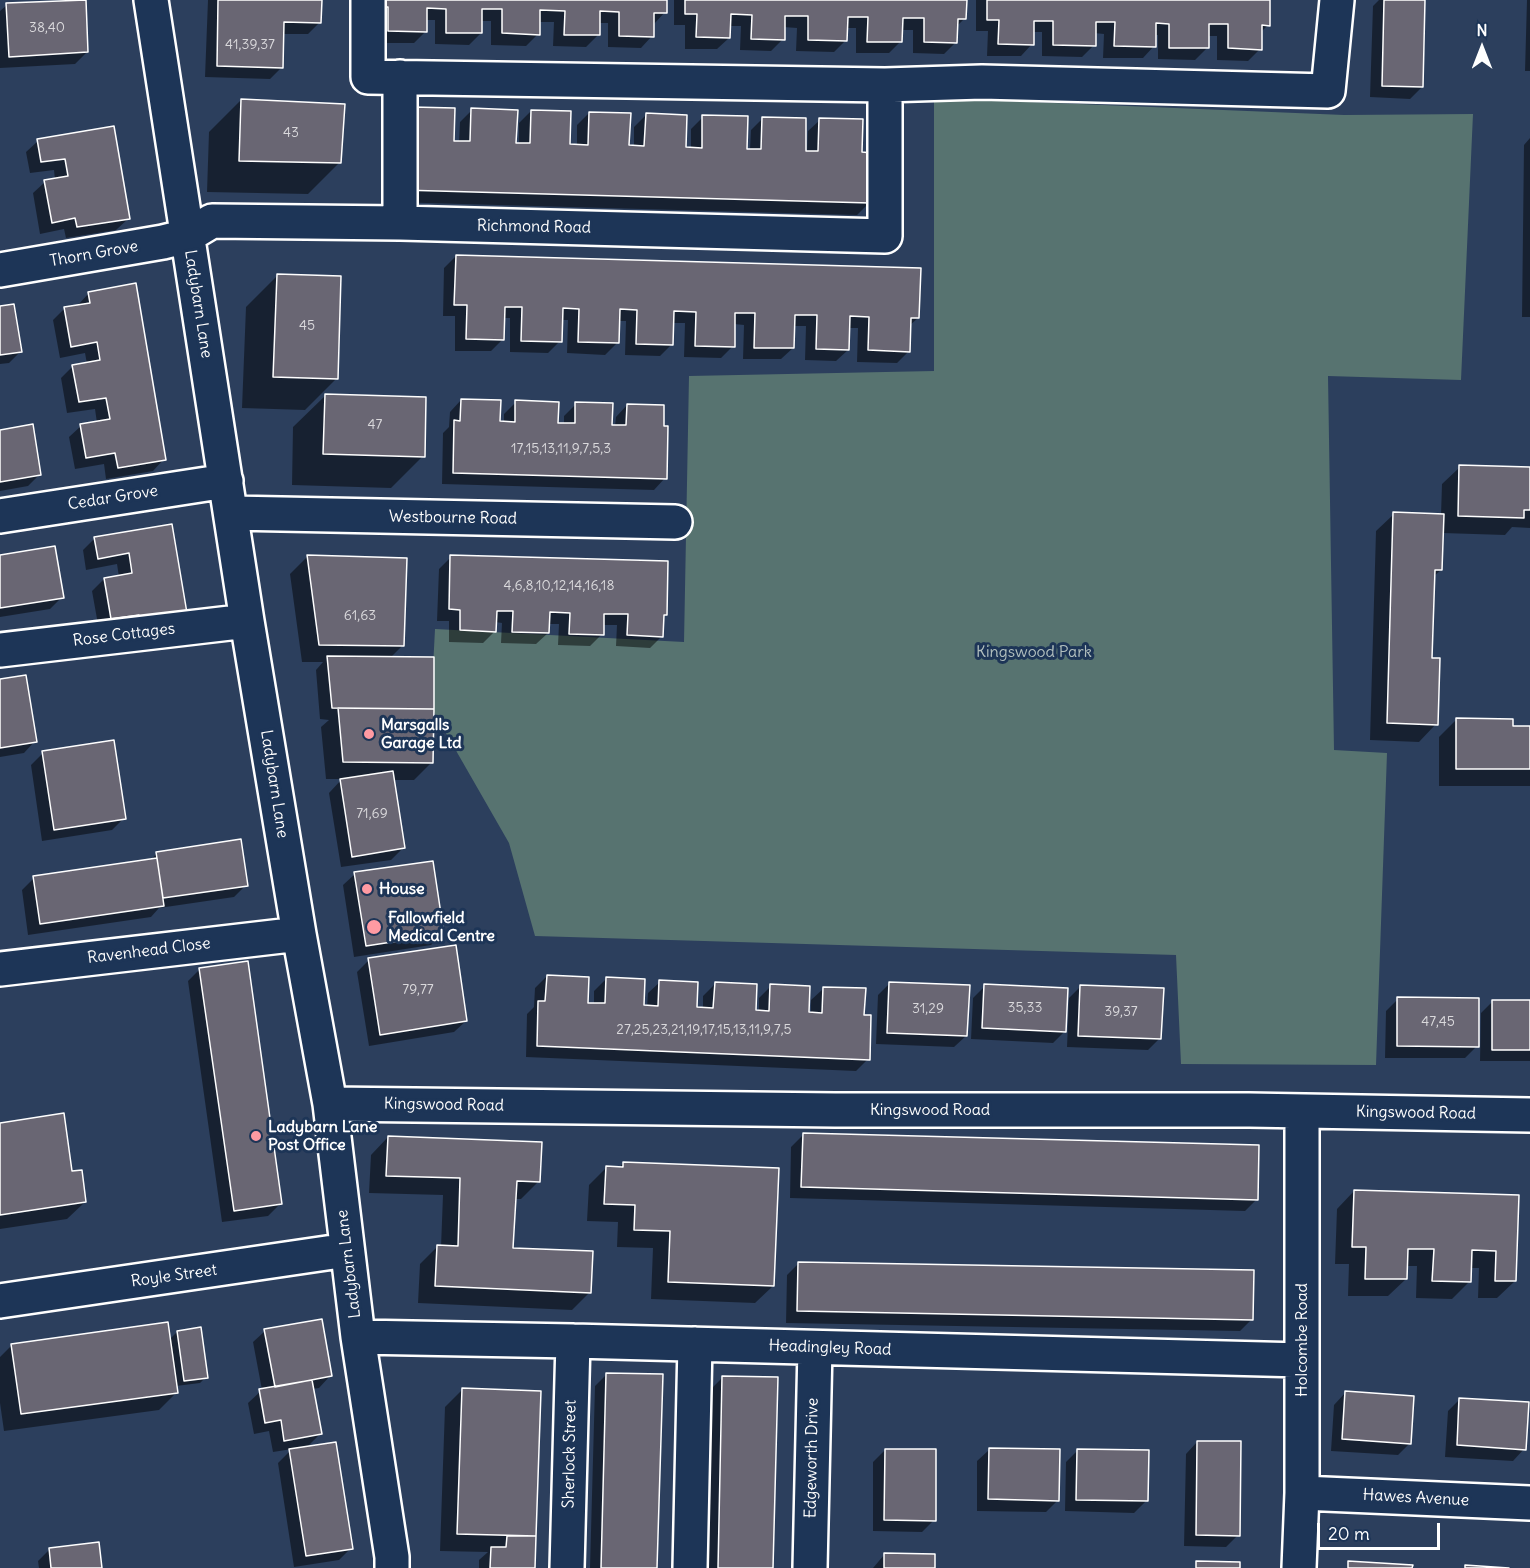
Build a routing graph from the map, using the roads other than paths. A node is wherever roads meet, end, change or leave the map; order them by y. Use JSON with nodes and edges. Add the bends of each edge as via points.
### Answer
{"nodes":[{"id":1,"x":151,"y":0,"type":"edge"},
{"id":2,"x":368,"y":0,"type":"edge"},
{"id":3,"x":1337,"y":0,"type":"edge"},
{"id":4,"x":400,"y":77,"type":"junction"},
{"id":5,"x":885,"y":85,"type":"junction"},
{"id":6,"x":400,"y":223,"type":"junction"},
{"id":7,"x":187,"y":236,"type":"junction"},
{"id":8,"x":0,"y":270,"type":"edge"},
{"id":9,"x":225,"y":481,"type":"junction"},
{"id":10,"x":232,"y":513,"type":"junction"},
{"id":11,"x":0,"y":516,"type":"edge"},
{"id":12,"x":675,"y":522,"type":"dead end"},
{"id":13,"x":247,"y":621,"type":"junction"},
{"id":14,"x":0,"y":650,"type":"edge"},
{"id":15,"x":299,"y":934,"type":"junction"},
{"id":16,"x":0,"y":969,"type":"edge"},
{"id":17,"x":330,"y":1104,"type":"junction"},
{"id":18,"x":1302,"y":1111,"type":"junction"},
{"id":19,"x":1530,"y":1115,"type":"edge"},
{"id":20,"x":348,"y":1250,"type":"junction"},
{"id":21,"x":0,"y":1301,"type":"edge"},
{"id":22,"x":358,"y":1337,"type":"junction"},
{"id":23,"x":573,"y":1341,"type":"junction"},
{"id":24,"x":695,"y":1344,"type":"junction"},
{"id":25,"x":814,"y":1348,"type":"junction"},
{"id":26,"x":1302,"y":1360,"type":"junction"},
{"id":27,"x":1302,"y":1492,"type":"junction"},
{"id":28,"x":1530,"y":1503,"type":"edge"},
{"id":29,"x":392,"y":1568,"type":"edge"},
{"id":30,"x":567,"y":1568,"type":"edge"},
{"id":31,"x":690,"y":1568,"type":"edge"},
{"id":32,"x":810,"y":1568,"type":"edge"},
{"id":33,"x":1299,"y":1568,"type":"edge"}],
"edges":[{"from":1,"to":7,"type":"street","name":"Ladybarn Lane"},
{"from":2,"to":4,"type":"street","via":[[368,77]]},
{"from":3,"to":5,"type":"street","via":[[1329,91],[982,82]]},
{"from":4,"to":5,"type":"street"},
{"from":4,"to":6,"type":"street"},
{"from":5,"to":6,"type":"street","name":"Richmond Road","via":[[885,236]]},
{"from":6,"to":7,"type":"street","name":"Richmond Road","via":[[212,221]]},
{"from":7,"to":8,"type":"street","name":"Thorn Grove"},
{"from":7,"to":9,"type":"street","name":"Ladybarn Lane"},
{"from":9,"to":10,"type":"street","name":"Ladybarn Lane"},
{"from":9,"to":11,"type":"street","name":"Cedar Grove"},
{"from":10,"to":12,"type":"street","name":"Westbourne Road"},
{"from":10,"to":13,"type":"street","name":"Ladybarn Lane"},
{"from":13,"to":14,"type":"street","name":"Rose Cottages"},
{"from":13,"to":15,"type":"street","name":"Ladybarn Lane"},
{"from":15,"to":16,"type":"street","name":"Ravenhead Close"},
{"from":15,"to":17,"type":"street","name":"Ladybarn Lane"},
{"from":17,"to":18,"type":"street","name":"Kingswood Road"},
{"from":17,"to":20,"type":"street","name":"Ladybarn Lane"},
{"from":18,"to":19,"type":"street","name":"Kingswood Road"},
{"from":18,"to":26,"type":"street","name":"Holcombe Road"},
{"from":20,"to":21,"type":"street","name":"Royle Street"},
{"from":20,"to":22,"type":"street","name":"Ladybarn Lane"},
{"from":22,"to":23,"type":"street","name":"Headingley Road"},
{"from":22,"to":29,"type":"street","name":"Ladybarn Lane"},
{"from":23,"to":24,"type":"street","name":"Headingley Road"},
{"from":23,"to":30,"type":"street","name":"Sherlock Street"},
{"from":24,"to":25,"type":"street","name":"Headingley Road"},
{"from":24,"to":31,"type":"street"},
{"from":25,"to":26,"type":"street","name":"Headingley Road"},
{"from":25,"to":32,"type":"street","name":"Edgeworth Drive"},
{"from":26,"to":27,"type":"street","name":"Holcombe Road"},
{"from":27,"to":28,"type":"street","name":"Hawes Avenue"},
{"from":27,"to":33,"type":"street","name":"Holcombe Road"}]}
